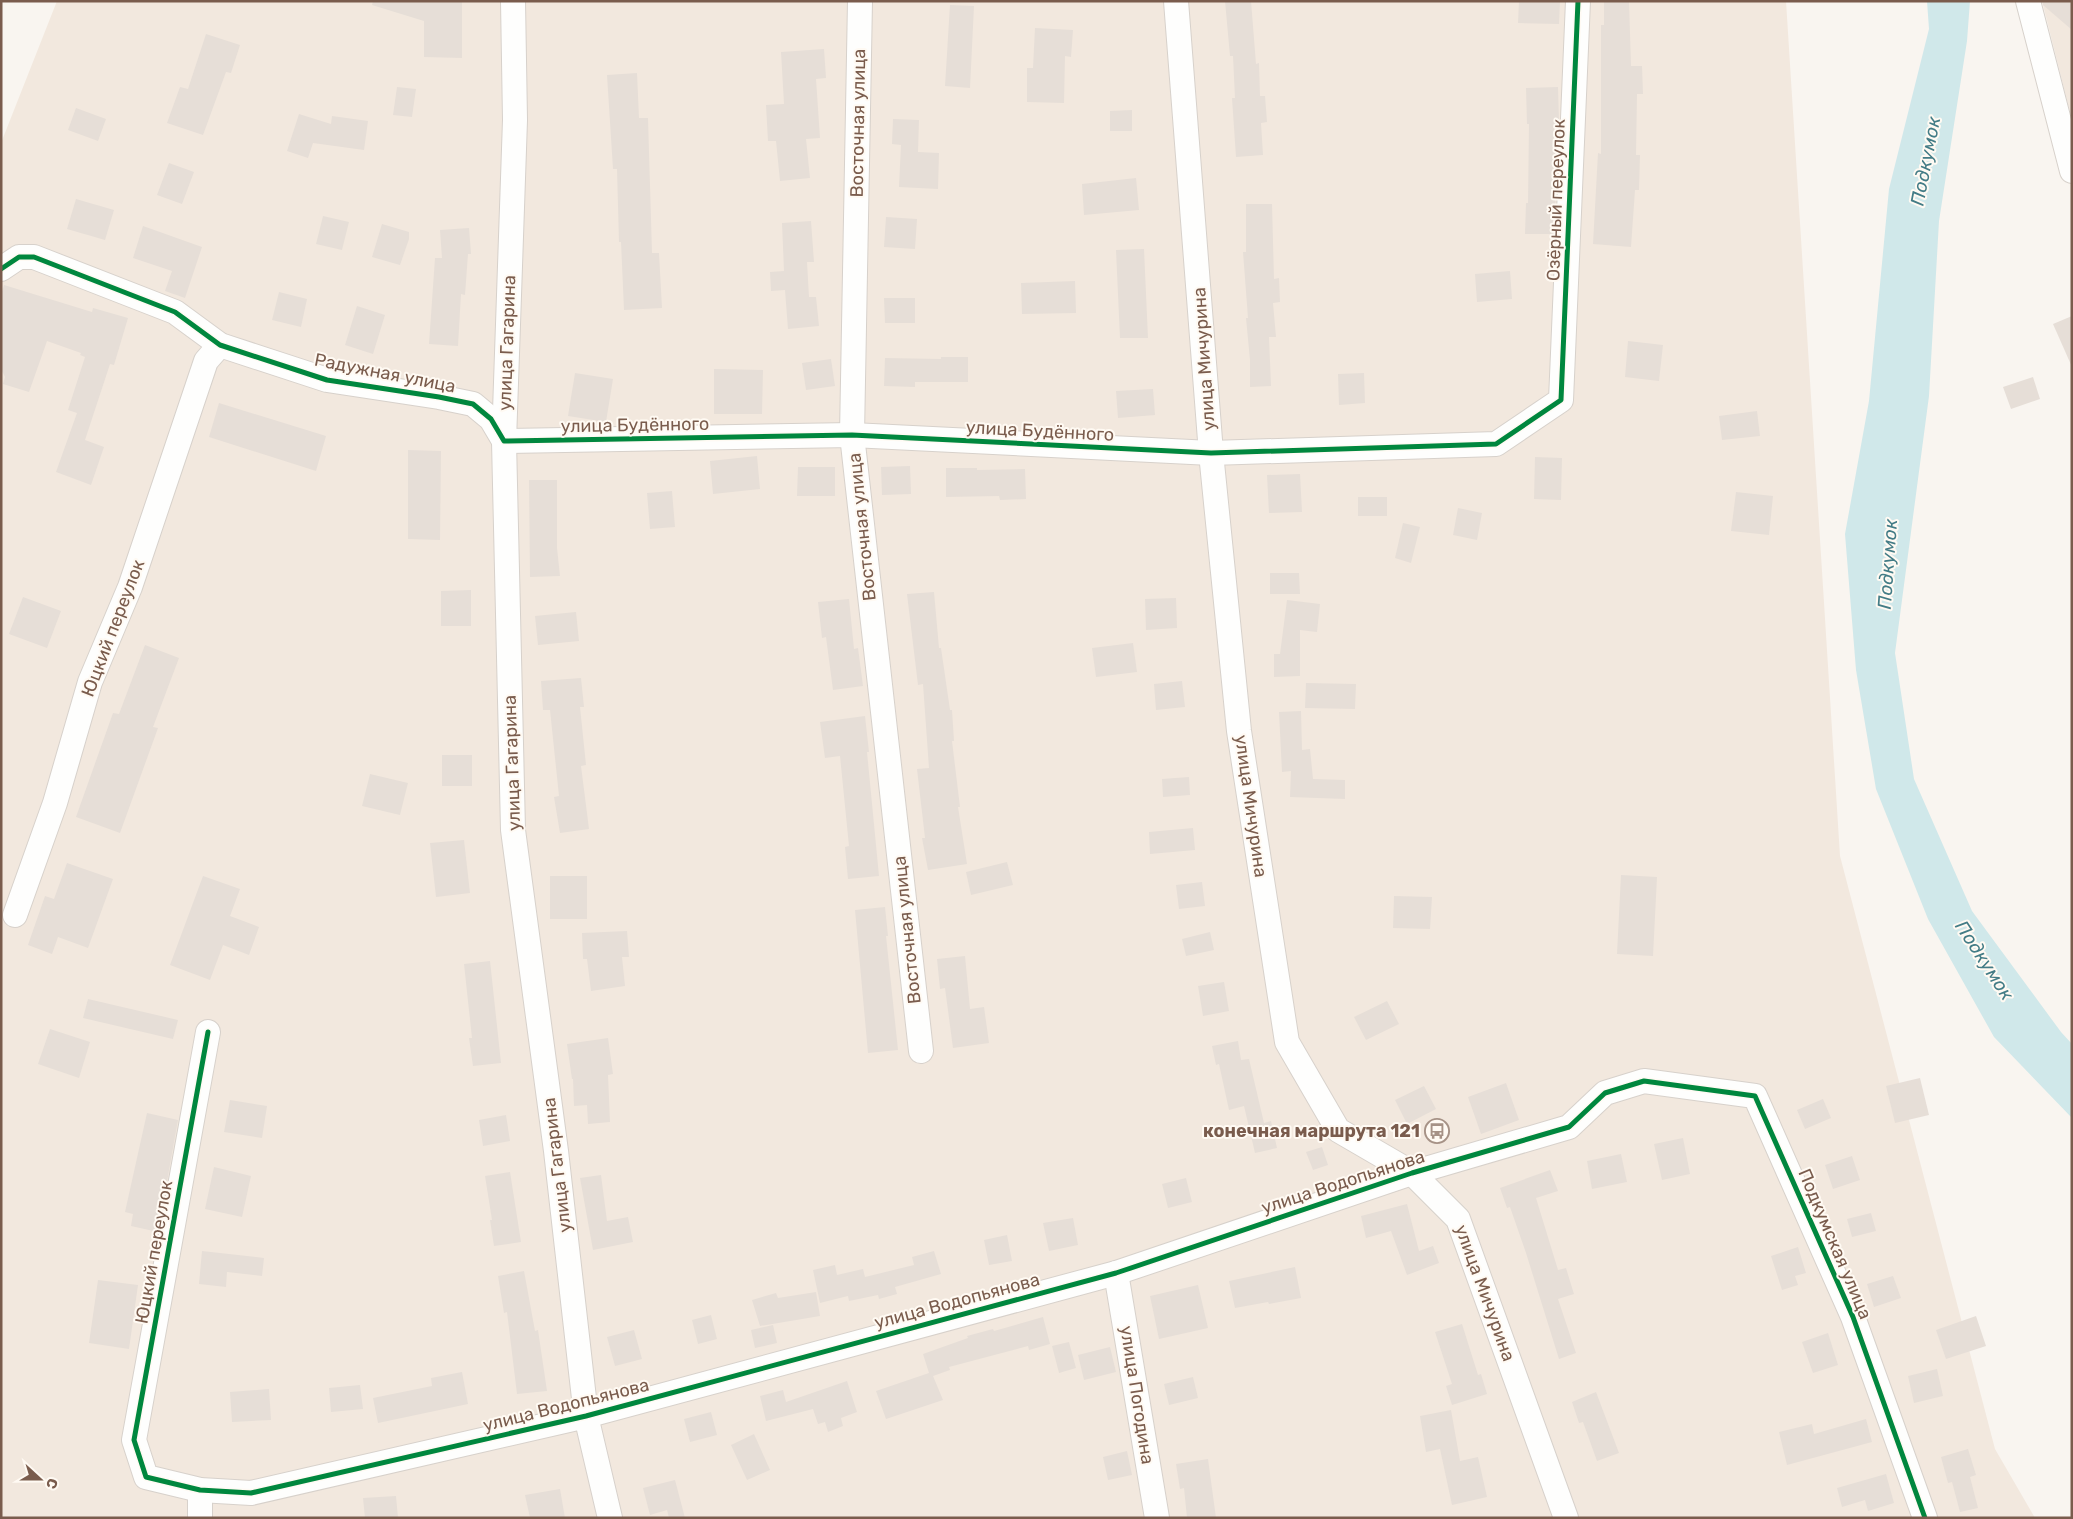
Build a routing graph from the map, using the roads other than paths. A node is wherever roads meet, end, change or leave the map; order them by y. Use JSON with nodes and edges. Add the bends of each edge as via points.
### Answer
{"nodes":[{"id":1,"x":513,"y":1,"type":"edge"},
{"id":2,"x":860,"y":1,"type":"edge"},
{"id":3,"x":1176,"y":1,"type":"edge"},
{"id":4,"x":1578,"y":1,"type":"edge"},
{"id":5,"x":2028,"y":1,"type":"edge"},
{"id":6,"x":2072,"y":171,"type":"edge"},
{"id":7,"x":1,"y":269,"type":"edge"},
{"id":8,"x":220,"y":345,"type":"junction"},
{"id":9,"x":1561,"y":400,"type":"joint"},
{"id":10,"x":852,"y":435,"type":"junction"},
{"id":11,"x":504,"y":441,"type":"junction"},
{"id":12,"x":1211,"y":453,"type":"junction"},
{"id":13,"x":15,"y":915,"type":"dead end"},
{"id":14,"x":208,"y":1032,"type":"dead end"},
{"id":15,"x":921,"y":1051,"type":"dead end"},
{"id":16,"x":1755,"y":1096,"type":"joint"},
{"id":17,"x":1412,"y":1173,"type":"junction"},
{"id":18,"x":1116,"y":1272,"type":"junction"},
{"id":19,"x":586,"y":1416,"type":"junction"},
{"id":20,"x":146,"y":1477,"type":"joint"},
{"id":21,"x":200,"y":1490,"type":"junction"},
{"id":22,"x":200,"y":1518,"type":"edge"},
{"id":23,"x":610,"y":1518,"type":"edge"},
{"id":24,"x":1157,"y":1518,"type":"edge"},
{"id":25,"x":1566,"y":1518,"type":"edge"},
{"id":26,"x":1925,"y":1518,"type":"edge"}],
"edges":[{"from":1,"to":11,"type":"street","name":"улица Гагарина","via":[[515,120]]},
{"from":2,"to":10,"type":"street","name":"Восточная улица"},
{"from":3,"to":12,"type":"street","name":"улица Мичурина"},
{"from":4,"to":9,"type":"street","name":"Озёрный переулок"},
{"from":5,"to":6,"type":"street"},
{"from":7,"to":8,"type":"street","name":"Радужная улица","via":[[19,257],[34,257],[174,312]]},
{"from":8,"to":11,"type":"street","name":"Радужная улица","via":[[327,380],[473,404],[490,419]]},
{"from":8,"to":13,"type":"street","name":"Юцкий переулок","via":[[206,361],[130,587],[90,682],[55,804]]},
{"from":9,"to":12,"type":"street","name":"улица Будённого","via":[[1496,444]]},
{"from":10,"to":11,"type":"street","name":"улица Будённого"},
{"from":10,"to":12,"type":"street","name":"улица Будённого"},
{"from":10,"to":15,"type":"street","name":"Восточная улица"},
{"from":11,"to":19,"type":"street","name":"улица Гагарина","via":[[513,830],[556,1151]]},
{"from":12,"to":17,"type":"street","name":"улица Мичурина","via":[[1239,731],[1287,1042],[1338,1130]]},
{"from":14,"to":20,"type":"street","name":"Юцкий переулок","via":[[134,1440]]},
{"from":16,"to":17,"type":"street","name":"улица Водопьянова","via":[[1644,1081],[1605,1093],[1569,1126]]},
{"from":16,"to":26,"type":"street","name":"Подкумская улица","via":[[1853,1317]]},
{"from":17,"to":18,"type":"street","name":"улица Водопьянова"},
{"from":17,"to":25,"type":"street","name":"улица Мичурина","via":[[1458,1219]]},
{"from":18,"to":19,"type":"street","name":"улица Водопьянова"},
{"from":18,"to":24,"type":"street","name":"улица Погодина"},
{"from":19,"to":21,"type":"street","name":"улица Водопьянова","via":[[251,1492]]},
{"from":19,"to":23,"type":"street","name":"улица Гагарина"},
{"from":20,"to":21,"type":"street","name":"улица Водопьянова"},
{"from":21,"to":22,"type":"street"}]}
